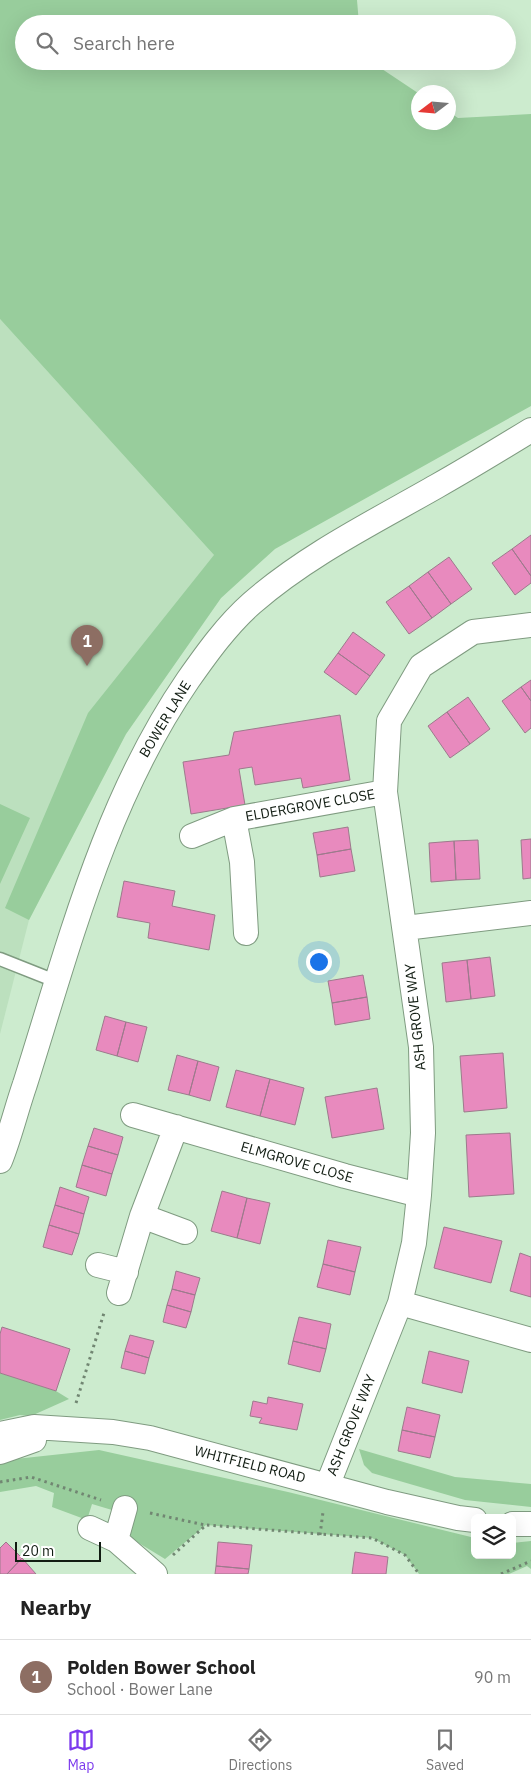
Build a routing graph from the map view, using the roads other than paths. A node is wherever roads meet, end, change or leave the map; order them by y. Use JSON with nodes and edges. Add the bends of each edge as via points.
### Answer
{"nodes":[{"id":1,"x":531,"y":430,"type":"edge"},
{"id":2,"x":531,"y":625,"type":"edge"},
{"id":3,"x":385,"y":792,"type":"junction"},
{"id":4,"x":234,"y":819,"type":"junction"},
{"id":5,"x":192,"y":836,"type":"dead end"},
{"id":6,"x":531,"y":913,"type":"edge"},
{"id":7,"x":405,"y":928,"type":"junction"},
{"id":8,"x":246,"y":933,"type":"dead end"},
{"id":9,"x":0,"y":959,"type":"edge"},
{"id":10,"x":58,"y":982,"type":"junction"},
{"id":11,"x":133,"y":1115,"type":"dead end"},
{"id":12,"x":176,"y":1127,"type":"junction"},
{"id":13,"x":1,"y":1154,"type":"edge"},
{"id":14,"x":419,"y":1195,"type":"junction"},
{"id":15,"x":142,"y":1216,"type":"junction"},
{"id":16,"x":185,"y":1232,"type":"dead end"},
{"id":17,"x":98,"y":1265,"type":"dead end"},
{"id":18,"x":400,"y":1303,"type":"junction"},
{"id":19,"x":531,"y":1340,"type":"edge"},
{"id":20,"x":113,"y":1432,"type":"junction"},
{"id":21,"x":0,"y":1434,"type":"edge"},
{"id":22,"x":0,"y":1452,"type":"edge"},
{"id":23,"x":328,"y":1484,"type":"junction"},
{"id":24,"x":125,"y":1508,"type":"dead end"},
{"id":25,"x":471,"y":1520,"type":"edge"},
{"id":26,"x":516,"y":1524,"type":"edge"},
{"id":27,"x":531,"y":1524,"type":"edge"},
{"id":28,"x":90,"y":1528,"type":"dead end"},
{"id":29,"x":116,"y":1540,"type":"junction"},
{"id":30,"x":154,"y":1573,"type":"edge"}],
"edges":[{"from":1,"to":10,"type":"street","name":"BOWER LANE","via":[[349,535],[252,602],[230,625],[164,715],[129,781],[94,866]]},
{"from":2,"to":3,"type":"street","name":"ASH GROVE WAY","via":[[473,632],[421,666],[389,721]]},
{"from":3,"to":4,"type":"street","name":"ELDERGROVE CLOSE"},
{"from":3,"to":7,"type":"street","name":"ASH GROVE WAY"},
{"from":4,"to":5,"type":"street","name":"ELDERGROVE CLOSE"},
{"from":4,"to":8,"type":"street","name":"ELDERGROVE CLOSE","via":[[243,871]]},
{"from":6,"to":7,"type":"street"},
{"from":7,"to":14,"type":"street","name":"ASH GROVE WAY","via":[[421,1047],[423,1132]]},
{"from":9,"to":10,"type":"lane"},
{"from":10,"to":13,"type":"street","name":"BOWER LANE"},
{"from":11,"to":12,"type":"street","name":"ELMGROVE CLOSE"},
{"from":12,"to":14,"type":"street","name":"ELMGROVE CLOSE"},
{"from":12,"to":15,"type":"street"},
{"from":14,"to":18,"type":"street","name":"ASH GROVE WAY","via":[[414,1243]]},
{"from":15,"to":16,"type":"street"},
{"from":15,"to":17,"type":"street","via":[[123,1282]]},
{"from":18,"to":19,"type":"street"},
{"from":18,"to":23,"type":"street","name":"ASH GROVE WAY"},
{"from":20,"to":21,"type":"street","name":"WHITFIELD ROAD","via":[[34,1426]]},
{"from":20,"to":22,"type":"street","name":"WHITFIELD ROAD","via":[[37,1440]]},
{"from":20,"to":23,"type":"street","name":"WHITFIELD ROAD","via":[[150,1438]]},
{"from":23,"to":25,"type":"street","name":"WHITFIELD ROAD","via":[[387,1502]]},
{"from":24,"to":29,"type":"street"},
{"from":26,"to":27,"type":"street"},
{"from":28,"to":29,"type":"street"},
{"from":29,"to":30,"type":"street"}]}
